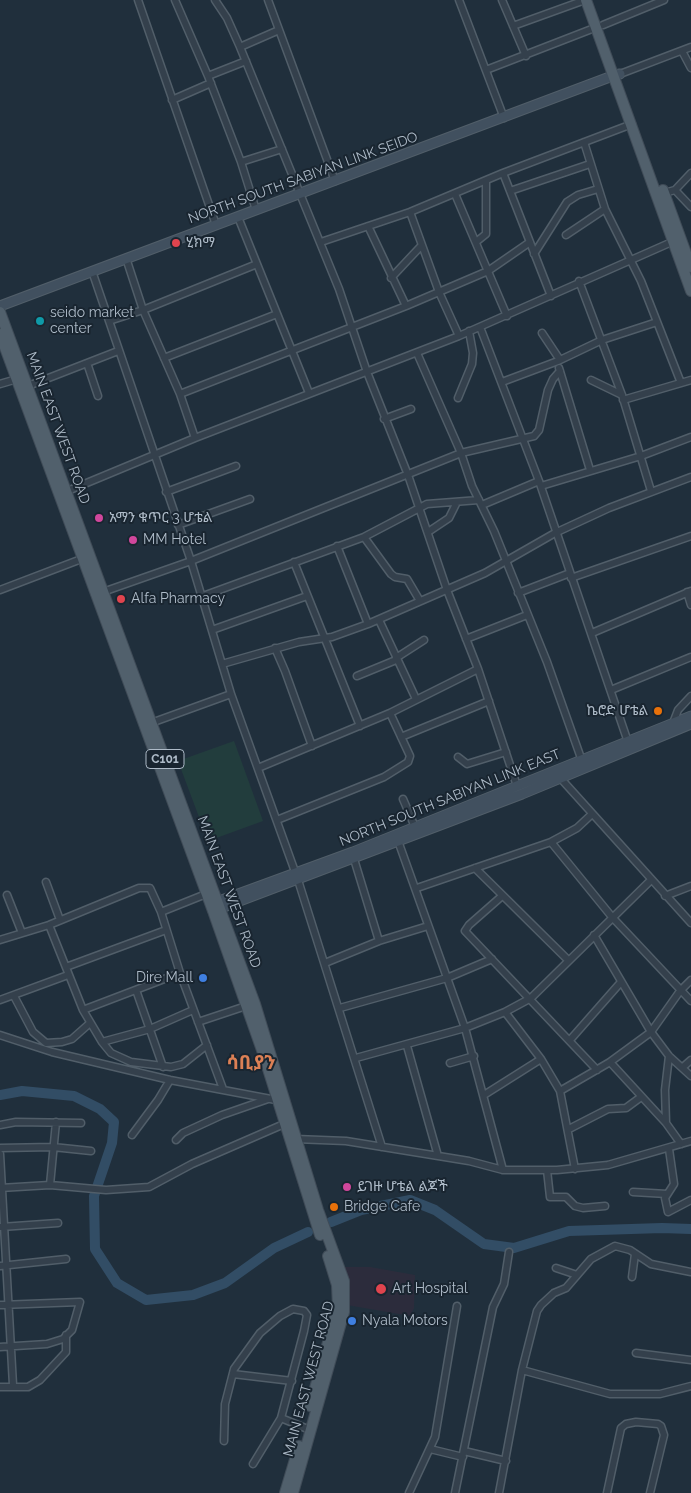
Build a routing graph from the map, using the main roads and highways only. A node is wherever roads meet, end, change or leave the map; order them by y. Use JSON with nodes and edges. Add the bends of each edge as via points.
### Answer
{"nodes":[{"id":1,"x":586,"y":0,"type":"edge"},
{"id":2,"x":593,"y":0,"type":"edge"},
{"id":3,"x":600,"y":26,"type":"junction"},
{"id":4,"x":618,"y":74,"type":"junction"},
{"id":5,"x":691,"y":267,"type":"edge"},
{"id":6,"x":691,"y":291,"type":"edge"},
{"id":7,"x":0,"y":306,"type":"edge"},
{"id":8,"x":0,"y":312,"type":"edge"},
{"id":9,"x":0,"y":334,"type":"edge"},
{"id":10,"x":29,"y":401,"type":"junction"},
{"id":11,"x":144,"y":714,"type":"junction"},
{"id":12,"x":691,"y":716,"type":"edge"},
{"id":13,"x":691,"y":724,"type":"edge"},
{"id":14,"x":652,"y":736,"type":"junction"},
{"id":15,"x":158,"y":750,"type":"junction"},
{"id":16,"x":556,"y":774,"type":"junction"},
{"id":17,"x":397,"y":837,"type":"junction"},
{"id":18,"x":201,"y":869,"type":"junction"},
{"id":19,"x":297,"y":877,"type":"junction"},
{"id":20,"x":215,"y":906,"type":"junction"},
{"id":21,"x":250,"y":1005,"type":"junction"},
{"id":22,"x":292,"y":1139,"type":"junction"},
{"id":23,"x":296,"y":1466,"type":"junction"},
{"id":24,"x":285,"y":1493,"type":"edge"},
{"id":25,"x":293,"y":1493,"type":"edge"}],
"edges":[{"from":1,"to":3,"type":"main road"},
{"from":2,"to":3,"type":"main road"},
{"from":3,"to":4,"type":"main road"},
{"from":4,"to":5,"type":"main road"},
{"from":4,"to":6,"type":"main road","via":[[632,124]]},
{"from":4,"to":7,"type":"main road","name":"NORTH SOUTH SABIYAN LINK SEIDO"},
{"from":8,"to":10,"type":"main road","name":"MAIN EAST WEST ROAD","number":"C101","via":[[28,386]]},
{"from":9,"to":10,"type":"main road","name":"MAIN EAST WEST ROAD","number":"C101"},
{"from":10,"to":11,"type":"main road","name":"MAIN EAST WEST ROAD","number":"C101"},
{"from":11,"to":15,"type":"main road","name":"MAIN EAST WEST ROAD","number":"C101"},
{"from":11,"to":15,"type":"main road","name":"MAIN EAST WEST ROAD","number":"C101","via":[[152,723]]},
{"from":12,"to":14,"type":"main road","name":"NORTH SOUTH SABIYAN LINK EAST"},
{"from":13,"to":14,"type":"main road","name":"NORTH SOUTH SABIYAN LINK EAST"},
{"from":14,"to":16,"type":"main road","name":"NORTH SOUTH SABIYAN LINK EAST"},
{"from":14,"to":16,"type":"main road","name":"NORTH SOUTH SABIYAN LINK EAST","via":[[628,742]]},
{"from":15,"to":18,"type":"main road","name":"MAIN EAST WEST ROAD","number":"C101"},
{"from":16,"to":17,"type":"main road","name":"NORTH SOUTH SABIYAN LINK EAST"},
{"from":16,"to":17,"type":"main road","name":"NORTH SOUTH SABIYAN LINK EAST","via":[[518,786]]},
{"from":17,"to":19,"type":"main road","name":"NORTH SOUTH SABIYAN LINK EAST"},
{"from":17,"to":19,"type":"main road","name":"NORTH SOUTH SABIYAN LINK EAST","via":[[354,859]]},
{"from":18,"to":20,"type":"main road","name":"MAIN EAST WEST ROAD","number":"C101"},
{"from":18,"to":20,"type":"main road","name":"MAIN EAST WEST ROAD","number":"C101","via":[[206,894]]},
{"from":19,"to":20,"type":"main road","name":"NORTH SOUTH SABIYAN LINK EAST"},
{"from":20,"to":21,"type":"main road","name":"MAIN EAST WEST ROAD","number":"C101"},
{"from":21,"to":22,"type":"main road","name":"MAIN EAST WEST ROAD","number":"C101"},
{"from":21,"to":22,"type":"main road","name":"MAIN EAST WEST ROAD","number":"C101","via":[[273,1100]]},
{"from":22,"to":23,"type":"main road","name":"MAIN EAST WEST ROAD","number":"C101","via":[[315,1212],[344,1281],[345,1297]]},
{"from":23,"to":24,"type":"main road","name":"MAIN EAST WEST ROAD"},
{"from":23,"to":25,"type":"main road","name":"MAIN EAST WEST ROAD"}]}
